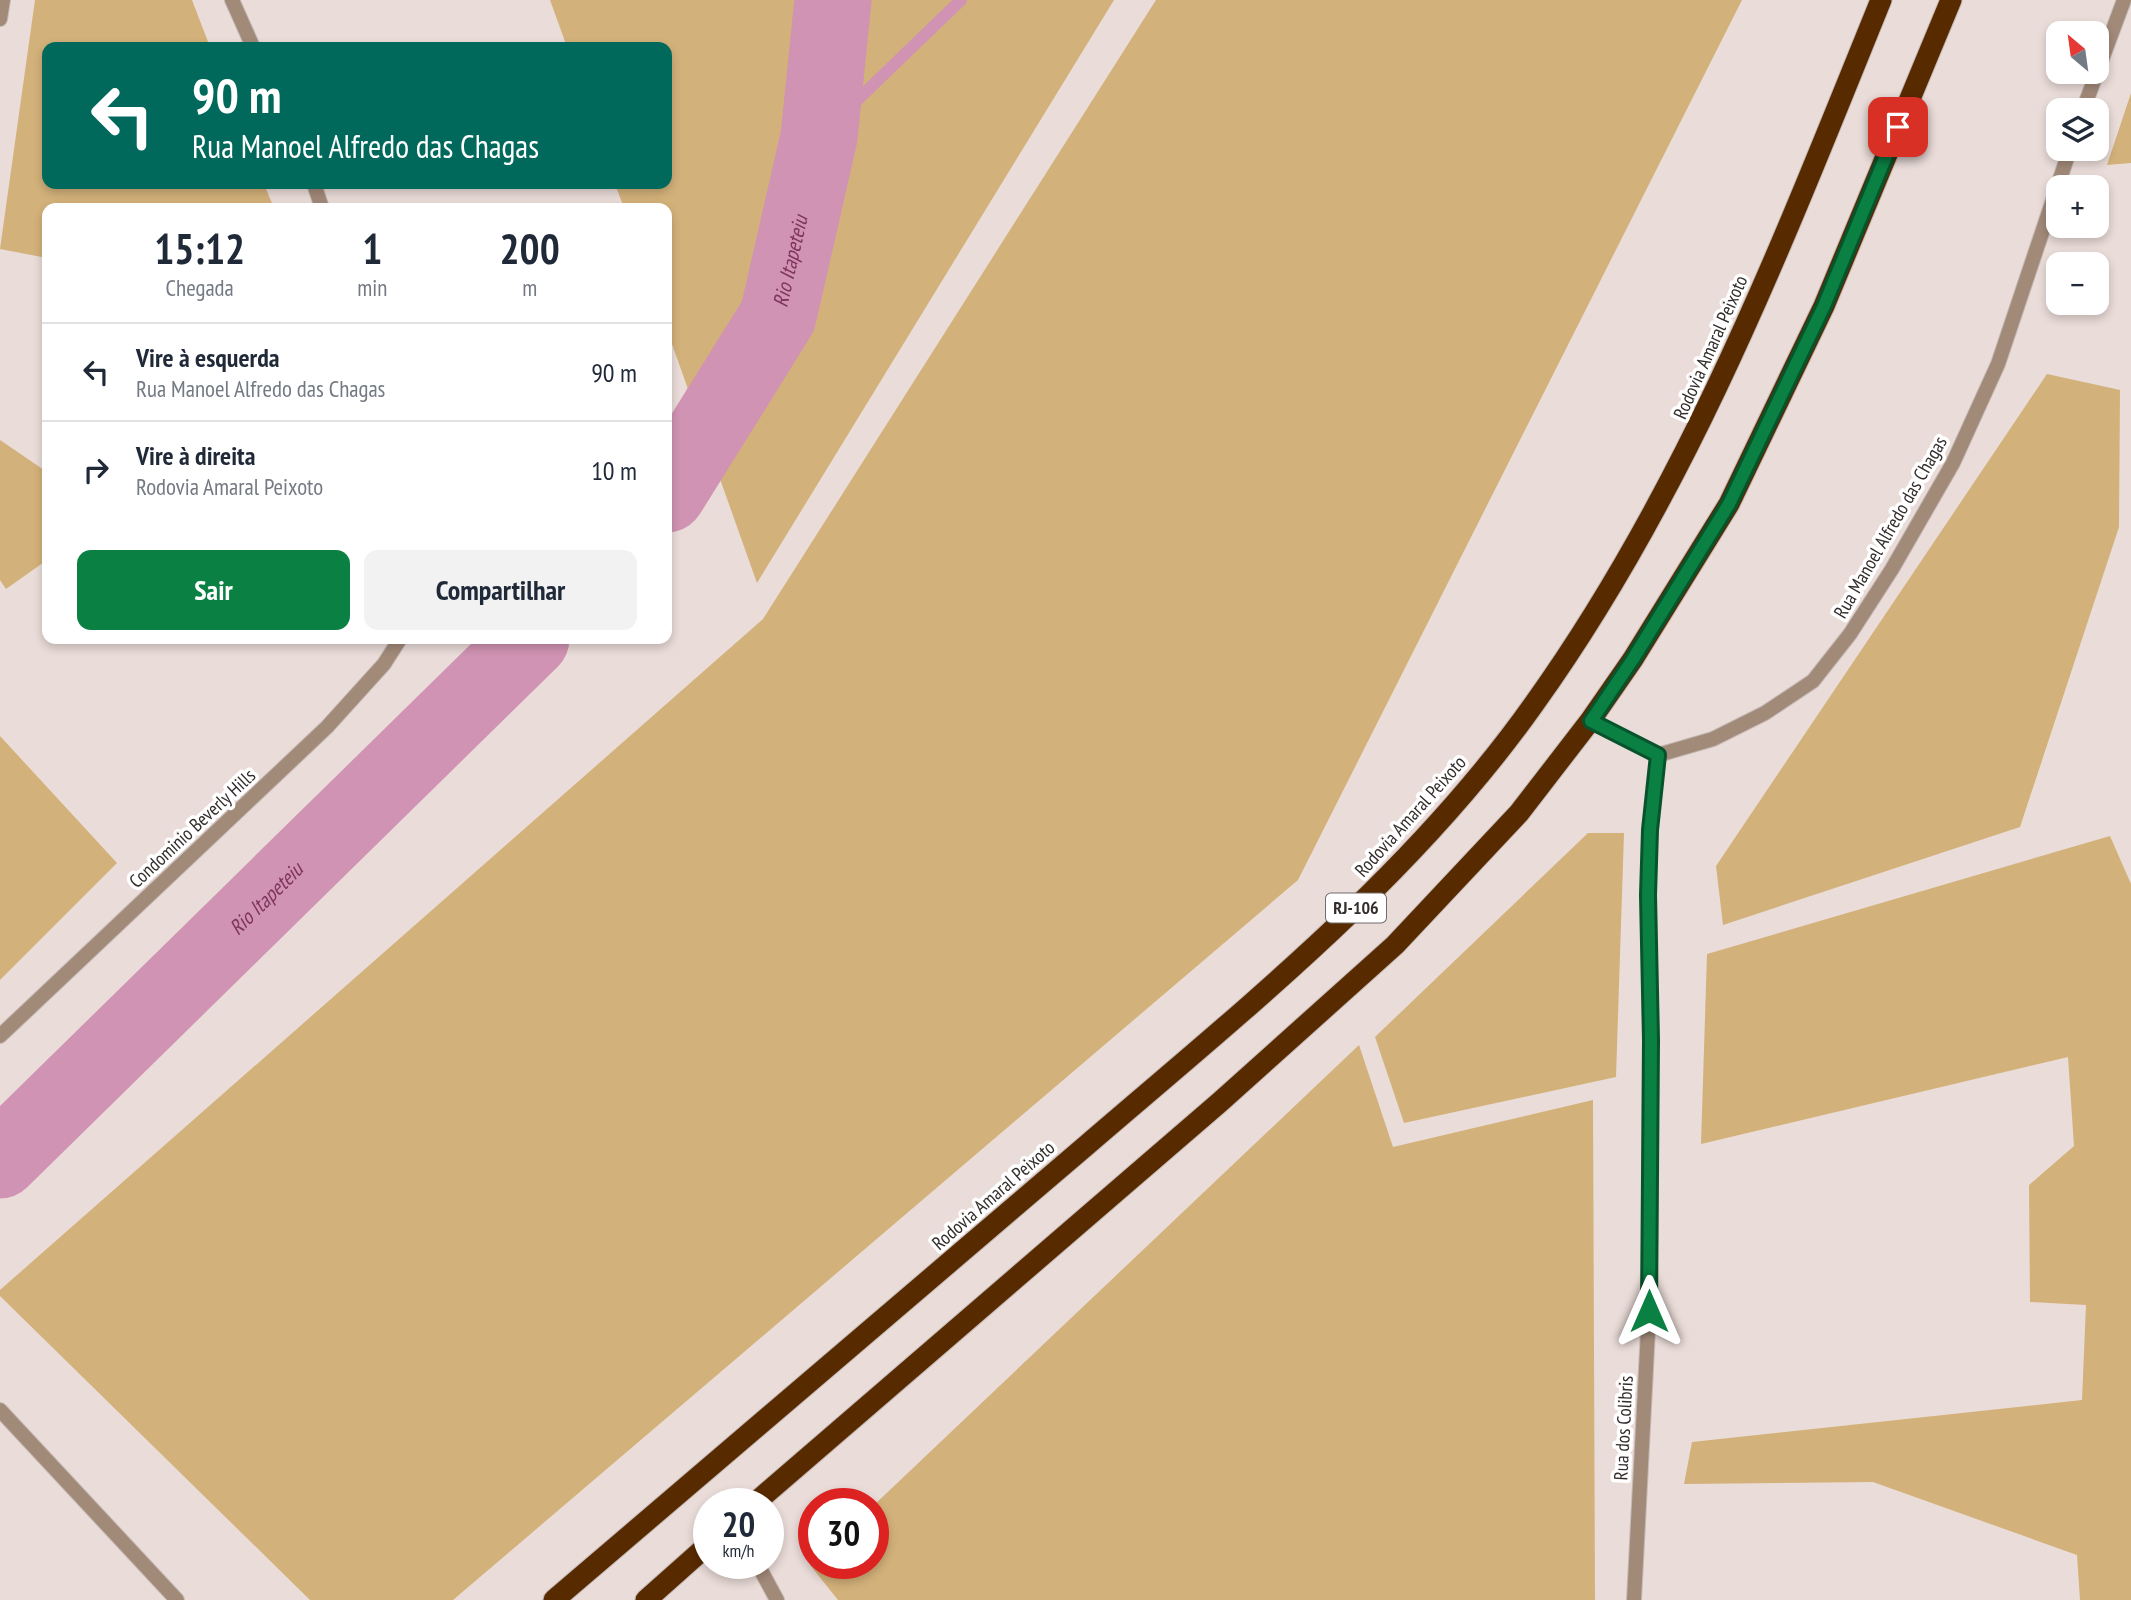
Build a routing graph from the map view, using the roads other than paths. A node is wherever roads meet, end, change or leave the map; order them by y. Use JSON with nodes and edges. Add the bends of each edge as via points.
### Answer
{"nodes":[{"id":1,"x":3,"y":0,"type":"edge"},
{"id":2,"x":232,"y":0,"type":"edge"},
{"id":3,"x":1881,"y":0,"type":"edge"},
{"id":4,"x":1951,"y":0,"type":"edge"},
{"id":5,"x":2123,"y":0,"type":"edge"},
{"id":6,"x":0,"y":19,"type":"edge"},
{"id":7,"x":251,"y":42,"type":"edge"},
{"id":8,"x":2087,"y":98,"type":"edge"},
{"id":9,"x":2066,"y":161,"type":"edge"},
{"id":10,"x":397,"y":644,"type":"edge"},
{"id":11,"x":1591,"y":721,"type":"junction"},
{"id":12,"x":1658,"y":755,"type":"junction"},
{"id":13,"x":0,"y":1036,"type":"edge"},
{"id":14,"x":0,"y":1410,"type":"edge"},
{"id":15,"x":772,"y":1488,"type":"edge"},
{"id":16,"x":693,"y":1558,"type":"edge"},
{"id":17,"x":766,"y":1579,"type":"edge"},
{"id":18,"x":177,"y":1600,"type":"edge"},
{"id":19,"x":554,"y":1600,"type":"edge"},
{"id":20,"x":646,"y":1600,"type":"edge"},
{"id":21,"x":777,"y":1600,"type":"edge"},
{"id":22,"x":1634,"y":1600,"type":"edge"}],
"edges":[{"from":1,"to":6,"type":"street"},
{"from":2,"to":7,"type":"street"},
{"from":3,"to":19,"type":"highway","name":"Rodovia Amaral Peixoto","number":"RJ-106","via":[[1786,235],[1696,433],[1628,560],[1563,661],[1456,802],[1341,922]]},
{"from":4,"to":11,"type":"highway","number":"RJ-106","via":[[1824,306],[1729,504]]},
{"from":5,"to":8,"type":"street"},
{"from":9,"to":12,"type":"street","name":"Rua Manoel Alfredo das Chagas","via":[[1993,376],[1953,463],[1850,634],[1812,681],[1765,713],[1713,739]]},
{"from":10,"to":13,"type":"street","name":"Condominio Beverly Hills","via":[[327,727]]},
{"from":11,"to":12,"type":"street"},
{"from":11,"to":15,"type":"highway","number":"RJ-106","via":[[1519,813],[1395,945]]},
{"from":12,"to":22,"type":"street","name":"Rua dos Colibris","via":[[1648,895],[1649,1311]]},
{"from":14,"to":18,"type":"street"},
{"from":16,"to":20,"type":"highway"},
{"from":17,"to":21,"type":"street"}]}
